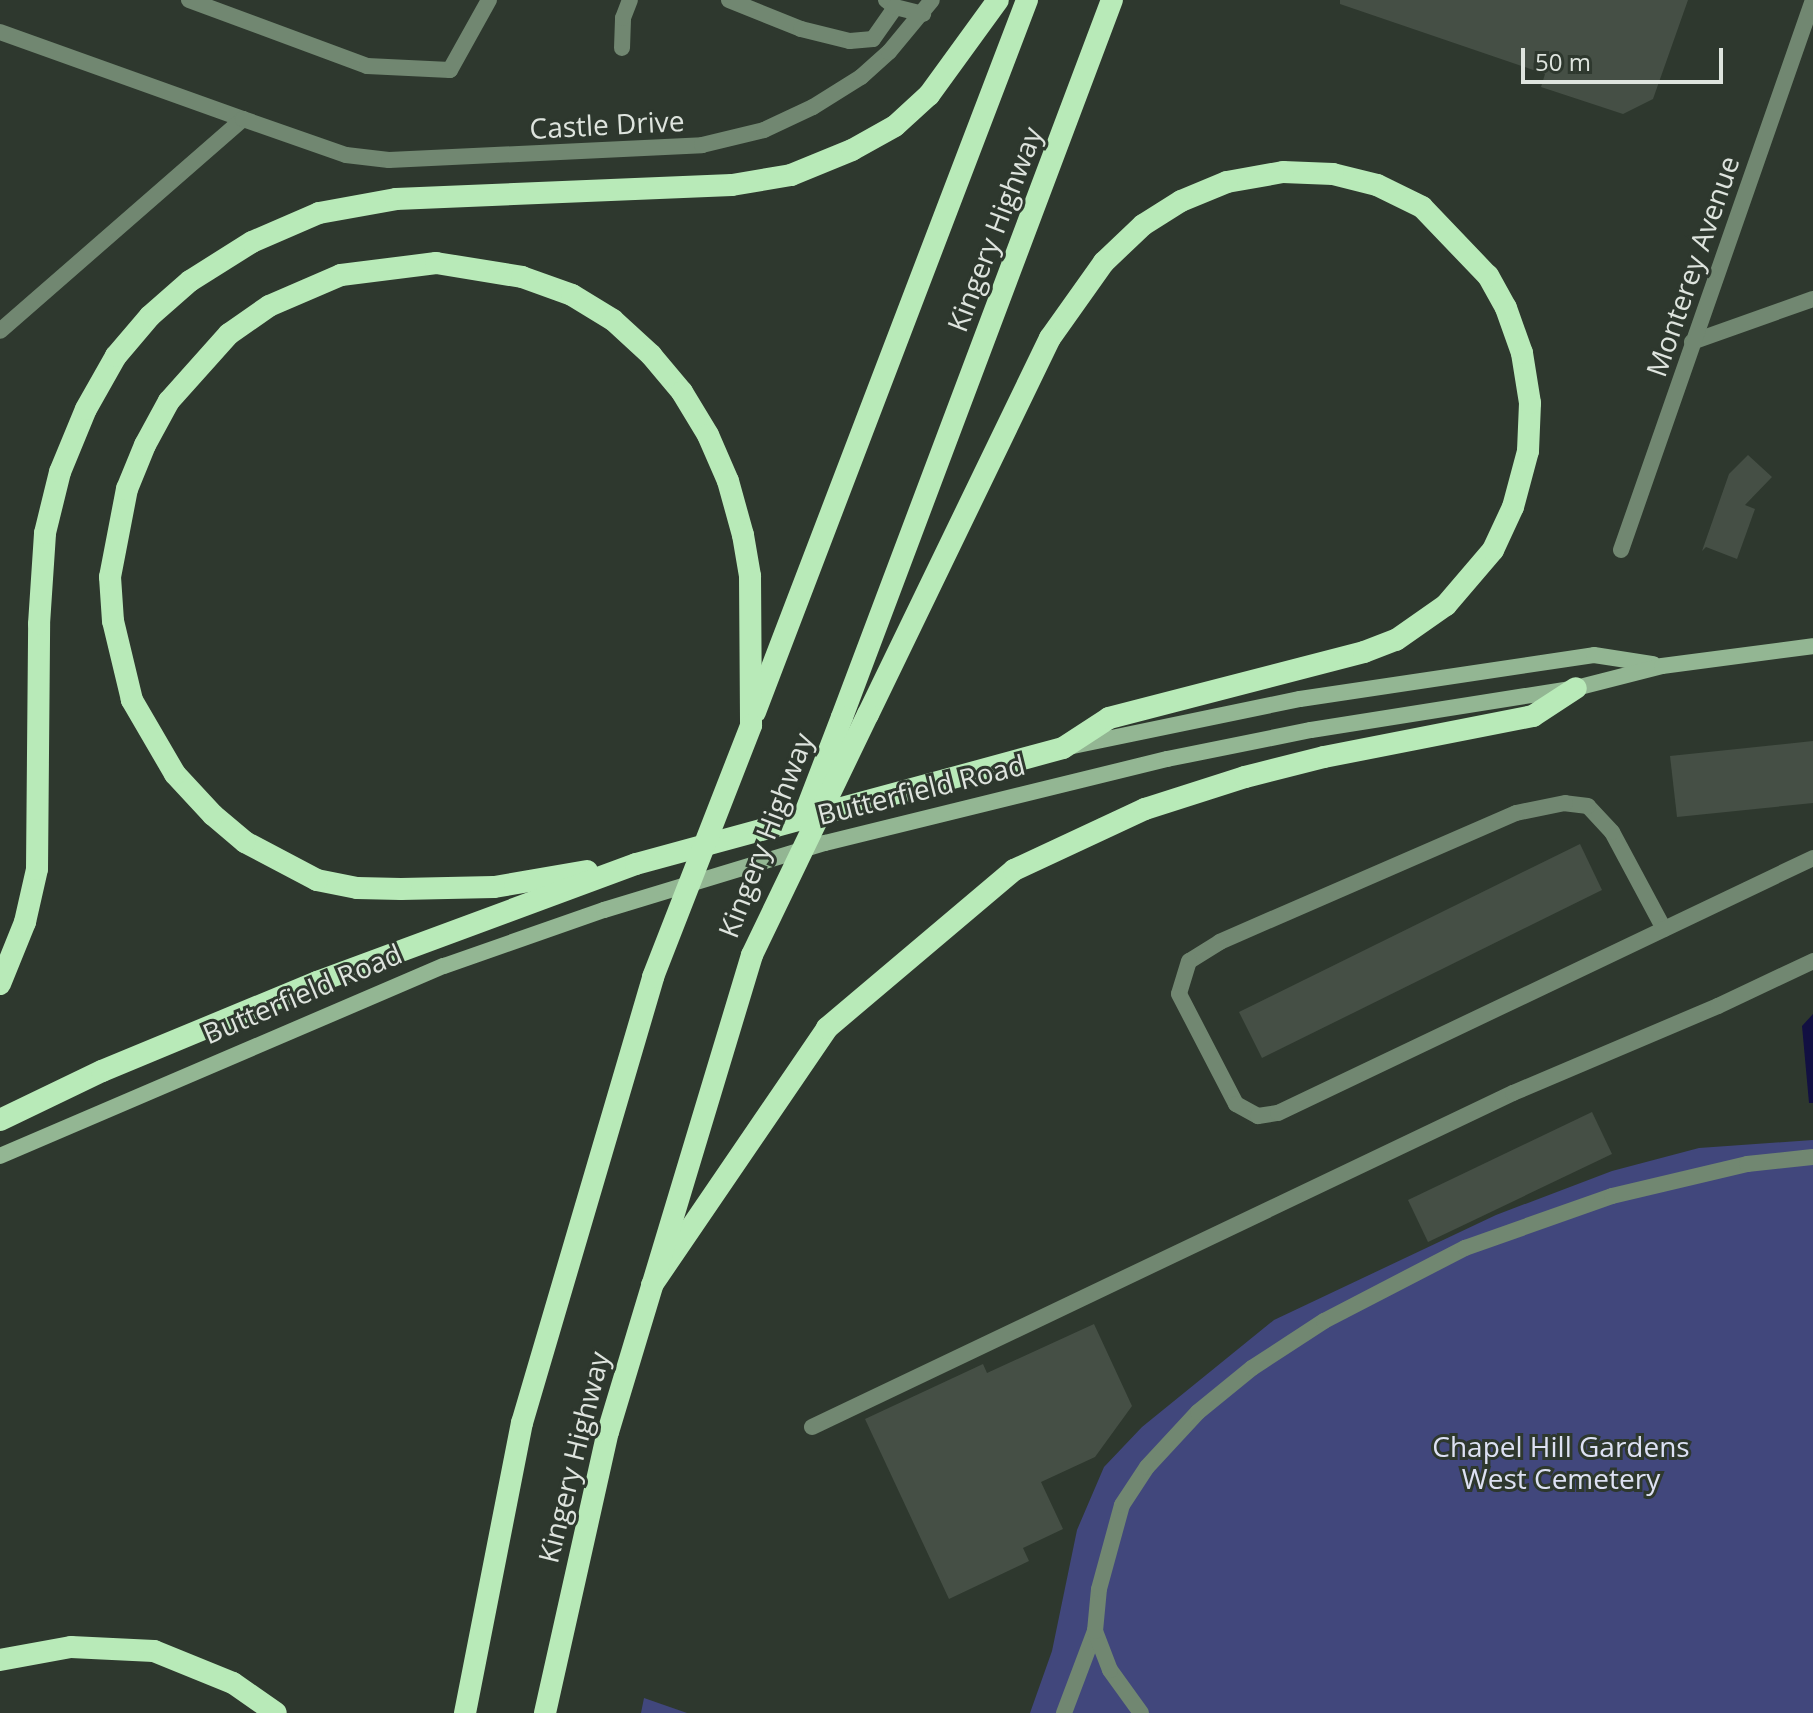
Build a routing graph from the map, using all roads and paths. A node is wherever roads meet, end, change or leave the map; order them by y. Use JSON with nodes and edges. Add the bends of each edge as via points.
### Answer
{"nodes":[{"id":1,"x":189,"y":0,"type":"edge"},
{"id":2,"x":489,"y":0,"type":"edge"},
{"id":3,"x":630,"y":0,"type":"edge"},
{"id":4,"x":729,"y":0,"type":"edge"},
{"id":5,"x":998,"y":0,"type":"edge"},
{"id":6,"x":1027,"y":0,"type":"edge"},
{"id":7,"x":1112,"y":0,"type":"edge"},
{"id":8,"x":1813,"y":0,"type":"edge"},
{"id":9,"x":890,"y":4,"type":"edge"},
{"id":10,"x":218,"y":5,"type":"edge"},
{"id":11,"x":927,"y":7,"type":"edge"},
{"id":12,"x":0,"y":32,"type":"edge"},
{"id":13,"x":622,"y":48,"type":"dead end"},
{"id":14,"x":243,"y":119,"type":"junction"},
{"id":15,"x":1813,"y":299,"type":"edge"},
{"id":16,"x":0,"y":331,"type":"edge"},
{"id":17,"x":1692,"y":342,"type":"junction"},
{"id":18,"x":1621,"y":550,"type":"dead end"},
{"id":19,"x":1813,"y":646,"type":"edge"},
{"id":20,"x":1662,"y":666,"type":"junction"},
{"id":21,"x":1576,"y":688,"type":"junction"},
{"id":22,"x":751,"y":725,"type":"junction"},
{"id":23,"x":1063,"y":748,"type":"junction"},
{"id":24,"x":1813,"y":858,"type":"edge"},
{"id":25,"x":636,"y":864,"type":"junction"},
{"id":26,"x":1664,"y":929,"type":"junction"},
{"id":27,"x":752,"y":955,"type":"junction"},
{"id":28,"x":1813,"y":961,"type":"edge"},
{"id":29,"x":0,"y":984,"type":"edge"},
{"id":30,"x":0,"y":1120,"type":"edge"},
{"id":31,"x":0,"y":1156,"type":"edge"},
{"id":32,"x":1813,"y":1157,"type":"edge"},
{"id":33,"x":652,"y":1285,"type":"junction"},
{"id":34,"x":812,"y":1427,"type":"dead end"},
{"id":35,"x":1095,"y":1631,"type":"junction"},
{"id":36,"x":0,"y":1660,"type":"edge"},
{"id":37,"x":554,"y":1663,"type":"junction"},
{"id":38,"x":276,"y":1713,"type":"edge"},
{"id":39,"x":465,"y":1713,"type":"edge"},
{"id":40,"x":545,"y":1713,"type":"edge"},
{"id":41,"x":559,"y":1713,"type":"edge"},
{"id":42,"x":1064,"y":1713,"type":"edge"},
{"id":43,"x":1141,"y":1713,"type":"edge"}],
"edges":[{"from":1,"to":10,"type":"street"},
{"from":2,"to":10,"type":"street","via":[[450,70],[367,66]]},
{"from":3,"to":13,"type":"street"},
{"from":4,"to":9,"type":"street","via":[[801,29],[850,41],[873,39]]},
{"from":5,"to":29,"type":"highway","via":[[929,95],[895,126],[791,175],[732,185],[396,199],[319,213],[252,242],[190,281],[150,316],[116,356],[86,409],[60,472],[49,518],[39,624],[37,869],[25,922]]},
{"from":6,"to":22,"type":"highway","name":"Kingery Highway"},
{"from":7,"to":27,"type":"highway","name":"Kingery Highway","bridge":true},
{"from":8,"to":17,"type":"street","name":"Monterey Avenue"},
{"from":9,"to":11,"type":"street"},
{"from":11,"to":14,"type":"street","name":"Castle Drive","via":[[861,77],[813,107],[764,130],[702,145],[389,160],[346,155]]},
{"from":12,"to":14,"type":"street","name":"Castle Drive"},
{"from":14,"to":16,"type":"street"},
{"from":15,"to":17,"type":"street"},
{"from":17,"to":18,"type":"street","name":"Monterey Avenue"},
{"from":19,"to":20,"type":"main road","name":"Butterfield Road"},
{"from":20,"to":21,"type":"main road","name":"Butterfield Road"},
{"from":20,"to":23,"type":"main road","name":"Butterfield Road","via":[[1594,655],[1300,699]]},
{"from":21,"to":31,"type":"main road","name":"Butterfield Road","via":[[1181,756],[825,843],[604,910],[444,966]]},
{"from":21,"to":33,"type":"highway","via":[[1533,716],[1324,757],[1145,809],[1014,870],[827,1028]]},
{"from":22,"to":25,"type":"highway","via":[[750,576],[728,481],[682,392],[613,320],[572,295],[522,277],[436,263],[386,267],[341,275],[269,306],[229,334],[195,369],[169,401],[133,474],[110,577],[113,621],[132,700],[175,774],[245,842],[317,880],[357,888],[494,887]]},
{"from":22,"to":39,"type":"highway","name":"Kingery Highway","bridge":true,"via":[[653,977],[522,1423]]},
{"from":23,"to":25,"type":"highway","name":"Butterfield Road"},
{"from":23,"to":27,"type":"highway","bridge":true,"via":[[1109,718],[1396,640],[1446,605],[1493,550],[1513,507],[1528,451],[1530,403],[1522,353],[1488,276],[1422,207],[1377,185],[1333,174],[1283,172],[1227,182],[1181,201],[1143,225],[1104,262],[1050,338]]},
{"from":24,"to":26,"type":"street"},
{"from":25,"to":30,"type":"highway","name":"Butterfield Road","via":[[317,982],[102,1071]]},
{"from":26,"to":26,"type":"street","via":[[1278,1113],[1258,1116],[1236,1104],[1179,994],[1189,961],[1220,942],[1516,813],[1565,803],[1588,806],[1612,832]]},
{"from":27,"to":33,"type":"highway","name":"Kingery Highway"},
{"from":28,"to":34,"type":"street","via":[[1513,1093]]},
{"from":32,"to":35,"type":"street","via":[[1747,1164],[1612,1196],[1465,1248],[1324,1321],[1252,1368],[1198,1412],[1147,1467],[1122,1505],[1102,1575]]},
{"from":33,"to":37,"type":"highway","name":"Kingery Highway","via":[[608,1432]]},
{"from":35,"to":42,"type":"street"},
{"from":35,"to":43,"type":"street","via":[[1110,1670]]},
{"from":36,"to":38,"type":"highway","via":[[71,1647],[154,1651],[233,1683]]},
{"from":37,"to":40,"type":"highway","name":"Kingery Highway"},
{"from":37,"to":41,"type":"highway"}]}
